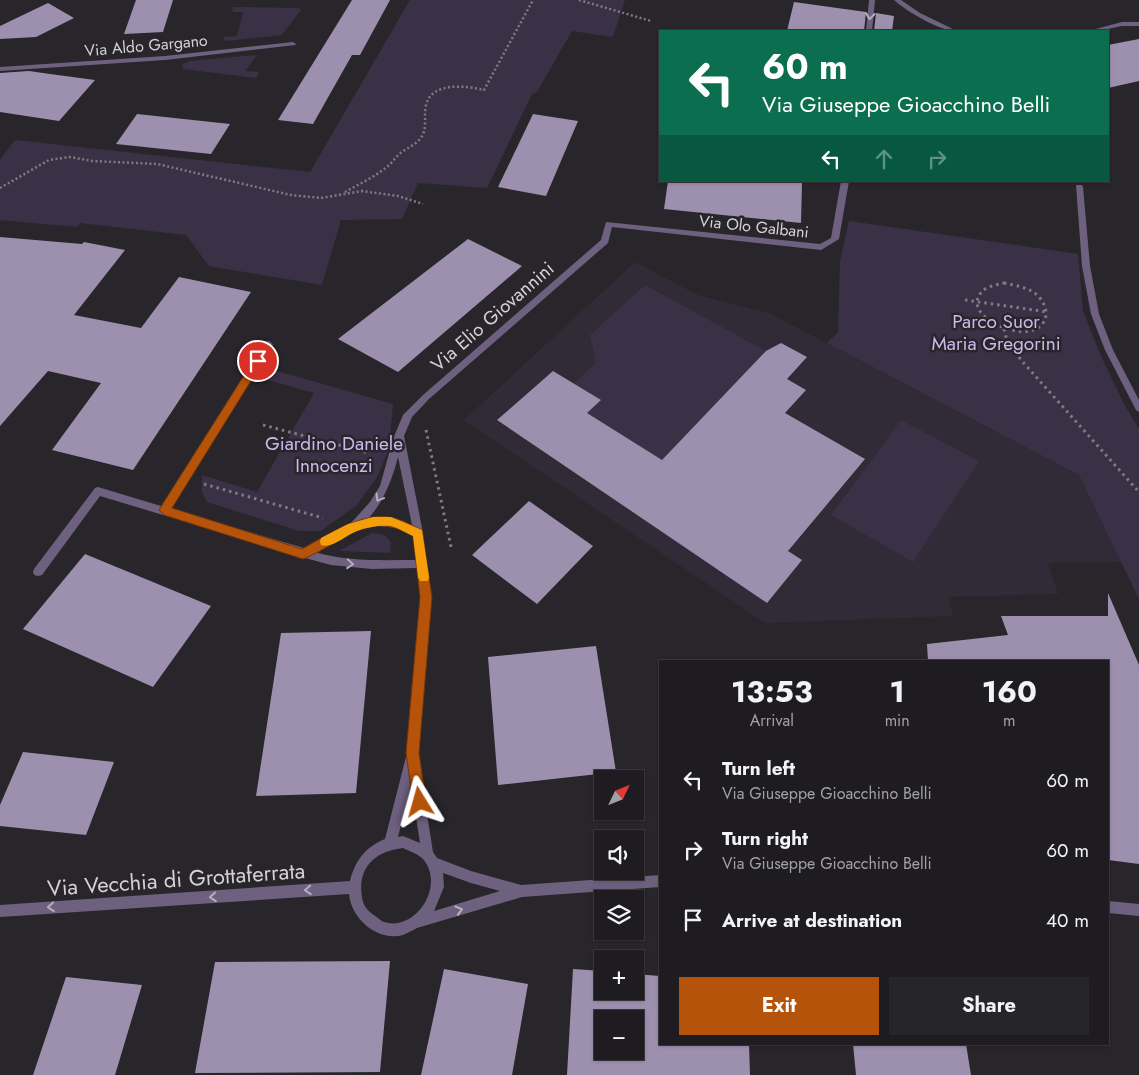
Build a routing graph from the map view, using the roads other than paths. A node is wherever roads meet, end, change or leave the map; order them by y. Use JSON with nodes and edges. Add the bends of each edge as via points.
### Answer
{"nodes":[{"id":1,"x":872,"y":0,"type":"edge"},
{"id":2,"x":897,"y":0,"type":"edge"},
{"id":3,"x":1139,"y":24,"type":"edge"},
{"id":4,"x":869,"y":30,"type":"edge"},
{"id":5,"x":951,"y":30,"type":"edge"},
{"id":6,"x":1096,"y":30,"type":"edge"},
{"id":7,"x":293,"y":44,"type":"dead end"},
{"id":8,"x":0,"y":69,"type":"edge"},
{"id":9,"x":845,"y":182,"type":"edge"},
{"id":10,"x":1079,"y":187,"type":"dead end"},
{"id":11,"x":609,"y":224,"type":"joint"},
{"id":12,"x":269,"y":344,"type":"dead end"},
{"id":13,"x":1139,"y":408,"type":"edge"},
{"id":14,"x":399,"y":436,"type":"junction"},
{"id":15,"x":164,"y":510,"type":"junction"},
{"id":16,"x":352,"y":528,"type":"junction"},
{"id":17,"x":418,"y":533,"type":"junction"},
{"id":18,"x":303,"y":554,"type":"junction"},
{"id":19,"x":422,"y":564,"type":"junction"},
{"id":20,"x":38,"y":572,"type":"dead end"},
{"id":21,"x":413,"y":753,"type":"junction"},
{"id":22,"x":390,"y":844,"type":"junction"},
{"id":23,"x":430,"y":857,"type":"junction"},
{"id":24,"x":659,"y":881,"type":"edge"},
{"id":25,"x":355,"y":887,"type":"junction"},
{"id":26,"x":522,"y":891,"type":"junction"},
{"id":27,"x":1109,"y":907,"type":"edge"},
{"id":28,"x":1139,"y":910,"type":"edge"},
{"id":29,"x":0,"y":911,"type":"edge"},
{"id":30,"x":413,"y":924,"type":"junction"}],
"edges":[{"from":1,"to":4,"type":"street","one_way":true},
{"from":2,"to":5,"type":"street"},
{"from":3,"to":6,"type":"street"},
{"from":7,"to":8,"type":"street","name":"Via Aldo Gargano","via":[[165,58]]},
{"from":9,"to":11,"type":"street","name":"Via Olo Galbani","via":[[835,239],[821,247]]},
{"from":10,"to":13,"type":"street","via":[[1087,279],[1096,315],[1110,353]]},
{"from":11,"to":14,"type":"street","name":"Via Elio Giovannini","via":[[605,241],[418,403],[408,415]]},
{"from":12,"to":15,"type":"street"},
{"from":14,"to":16,"type":"street","name":"Via Elio Giovannini","one_way":true,"via":[[382,494]]},
{"from":14,"to":17,"type":"street"},
{"from":15,"to":18,"type":"street"},
{"from":15,"to":20,"type":"street","via":[[98,491]]},
{"from":16,"to":17,"type":"street","via":[[383,521]]},
{"from":16,"to":18,"type":"street"},
{"from":17,"to":19,"type":"street"},
{"from":18,"to":19,"type":"street","one_way":true,"via":[[348,564]]},
{"from":19,"to":21,"type":"street","via":[[426,597]]},
{"from":21,"to":22,"type":"street"},
{"from":21,"to":23,"type":"street"},
{"from":22,"to":23,"type":"street","via":[[416,845]]},
{"from":22,"to":25,"type":"street","via":[[376,849],[366,859]]},
{"from":23,"to":26,"type":"street","via":[[471,877]]},
{"from":23,"to":30,"type":"street","via":[[438,875],[437,890],[424,916]]},
{"from":24,"to":26,"type":"street"},
{"from":25,"to":29,"type":"street","name":"Via Vecchia di Grottaferrata","one_way":true},
{"from":25,"to":30,"type":"street","via":[[356,901],[372,924],[386,929]]},
{"from":30,"to":26,"type":"street","one_way":true},
{"from":27,"to":28,"type":"street"}]}
